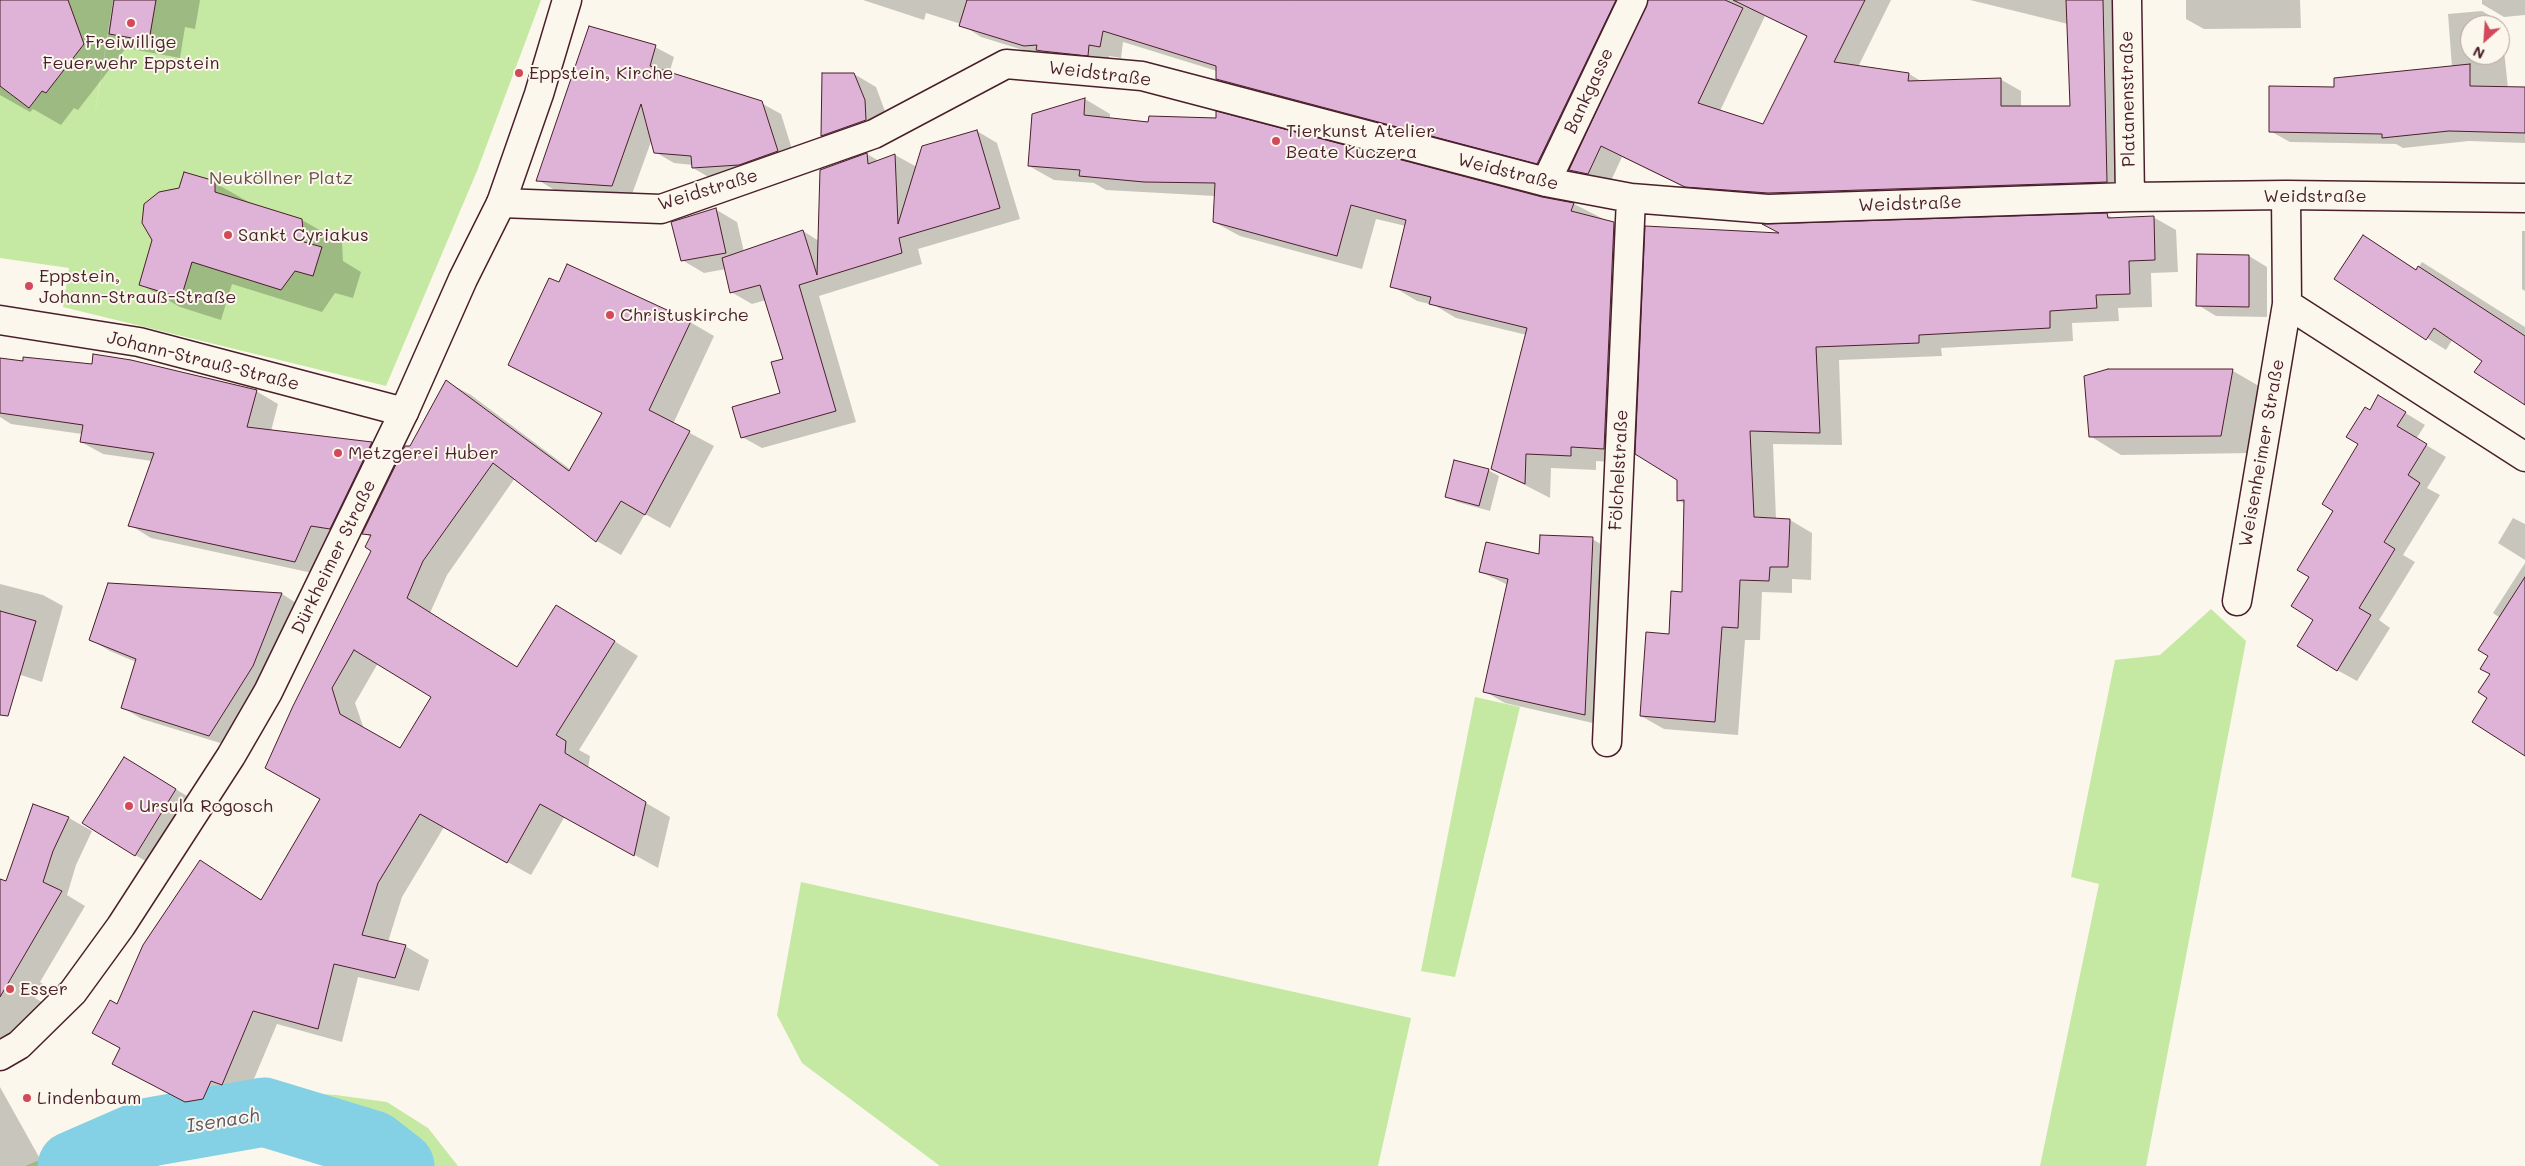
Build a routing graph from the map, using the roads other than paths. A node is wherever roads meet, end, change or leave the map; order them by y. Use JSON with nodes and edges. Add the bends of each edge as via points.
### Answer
{"nodes":[{"id":1,"x":568,"y":0,"type":"edge"},
{"id":2,"x":1633,"y":0,"type":"edge"},
{"id":3,"x":2127,"y":0,"type":"edge"},
{"id":4,"x":1546,"y":182,"type":"junction"},
{"id":5,"x":2286,"y":195,"type":"junction"},
{"id":6,"x":2130,"y":197,"type":"junction"},
{"id":7,"x":1631,"y":198,"type":"junction"},
{"id":8,"x":2525,"y":198,"type":"edge"},
{"id":9,"x":501,"y":203,"type":"junction"},
{"id":10,"x":2287,"y":304,"type":"junction"},
{"id":11,"x":0,"y":320,"type":"edge"},
{"id":12,"x":404,"y":412,"type":"junction"},
{"id":13,"x":2525,"y":457,"type":"edge"},
{"id":14,"x":2237,"y":601,"type":"dead end"},
{"id":15,"x":1607,"y":742,"type":"dead end"},
{"id":16,"x":0,"y":1056,"type":"edge"}],
"edges":[{"from":1,"to":9,"type":"street","name":"Dürkheimer Straße"},
{"from":2,"to":4,"type":"street","name":"Bankgasse"},
{"from":3,"to":6,"type":"street","name":"Platanenstraße"},
{"from":4,"to":7,"type":"street","name":"Weidstraße"},
{"from":4,"to":9,"type":"street","name":"Weidstraße","via":[[1142,76],[1006,64],[874,134],[661,208]]},
{"from":5,"to":6,"type":"street","name":"Weidstraße"},
{"from":5,"to":8,"type":"street","name":"Weidstraße"},
{"from":5,"to":10,"type":"street","name":"Weisenheimer Straße"},
{"from":6,"to":7,"type":"street","name":"Weidstraße","via":[[1768,209]]},
{"from":7,"to":15,"type":"street","name":"Fölchelstraße"},
{"from":9,"to":12,"type":"street","name":"Dürkheimer Straße"},
{"from":10,"to":13,"type":"street"},
{"from":10,"to":14,"type":"street","name":"Weisenheimer Straße"},
{"from":11,"to":12,"type":"street","name":"Johann-Strauß-Straße","via":[[140,342]]},
{"from":12,"to":16,"type":"street","name":"Dürkheimer Straße","via":[[268,692],[231,756],[122,926],[73,992],[19,1045]]}]}
